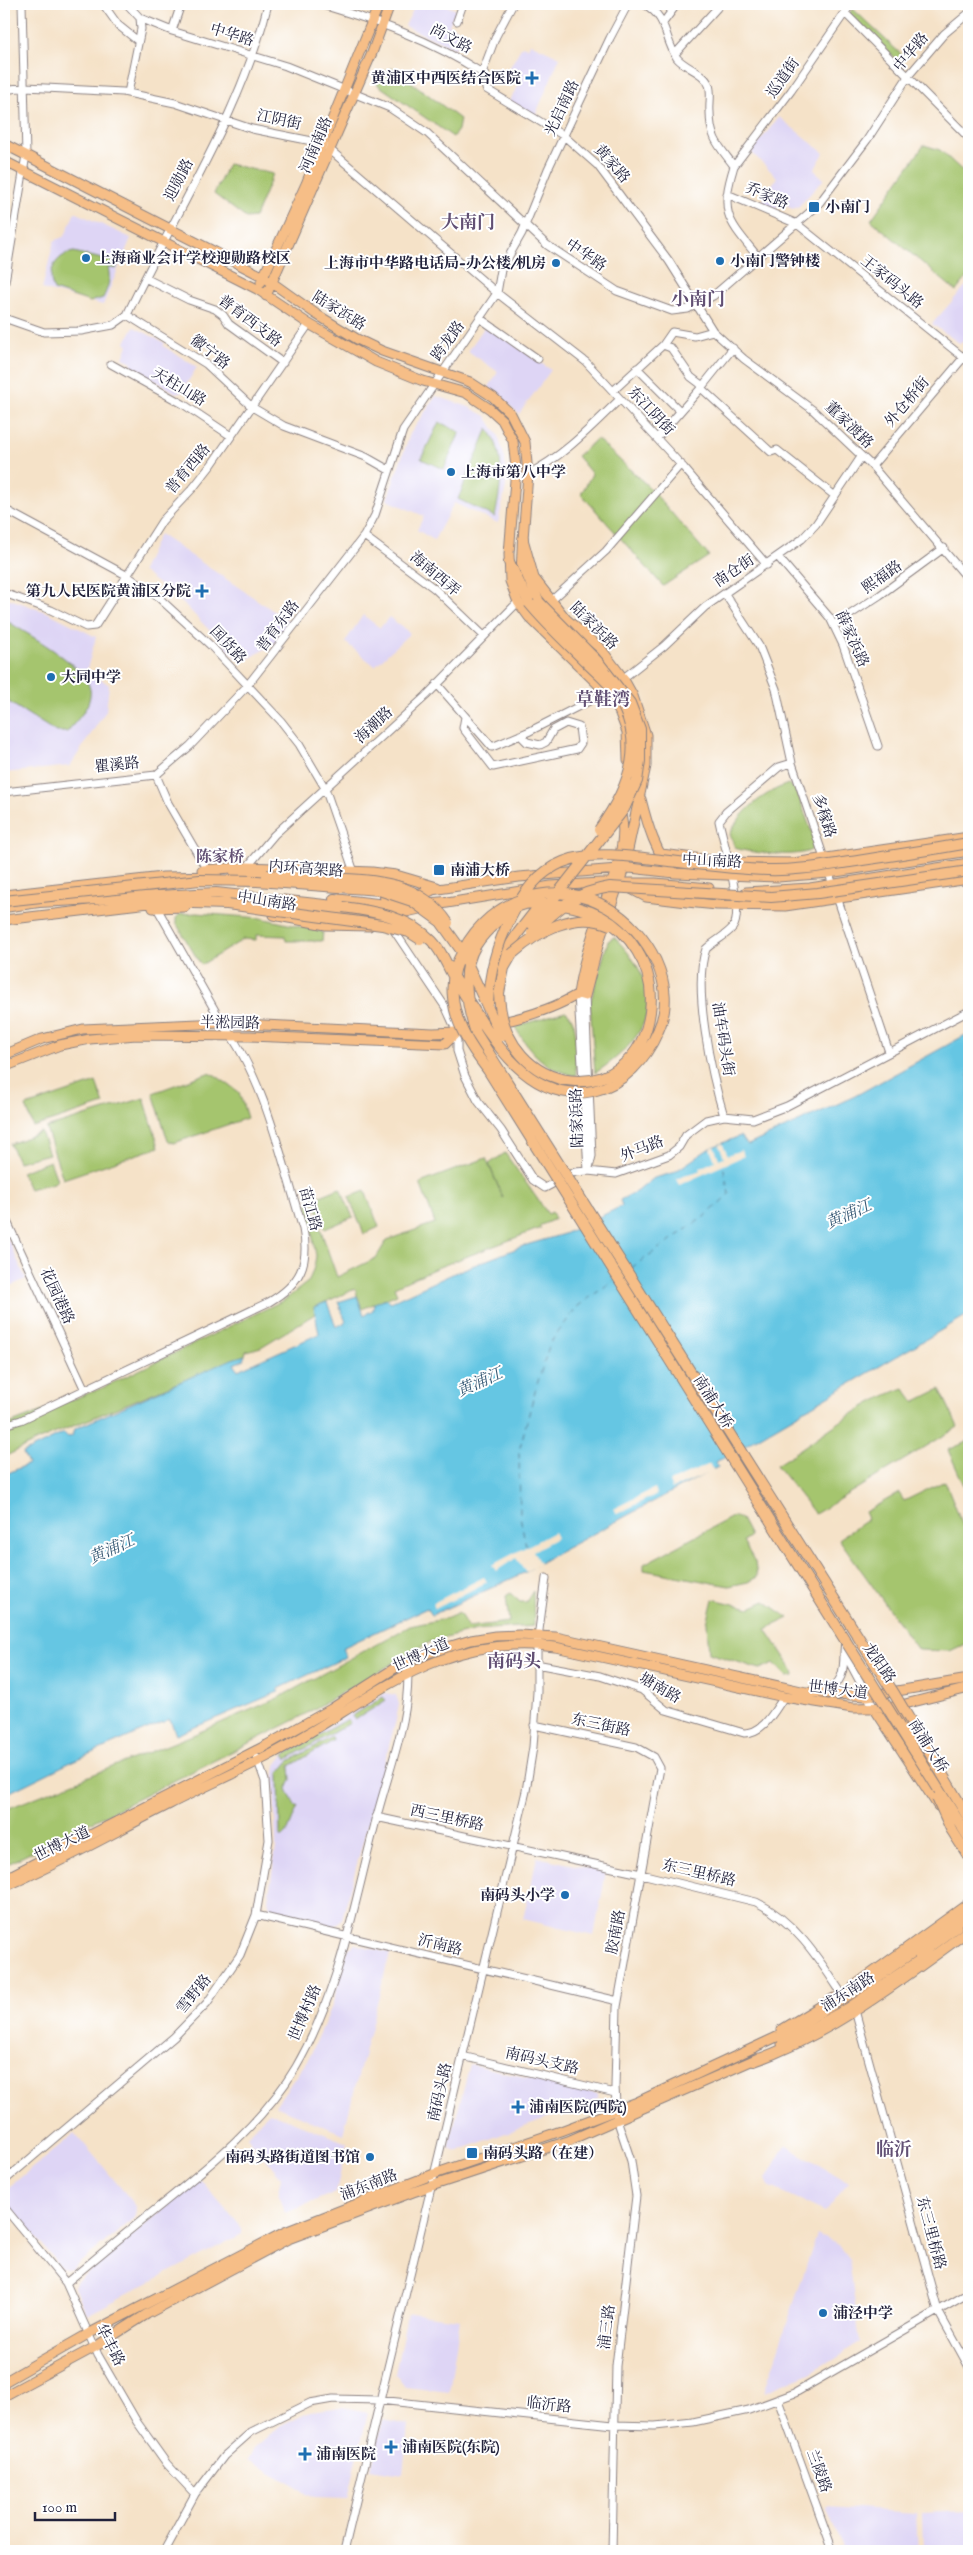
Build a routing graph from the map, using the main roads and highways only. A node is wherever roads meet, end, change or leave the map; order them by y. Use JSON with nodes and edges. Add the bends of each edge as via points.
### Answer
{"nodes":[{"id":1,"x":379,"y":4,"type":"edge"},
{"id":2,"x":390,"y":4,"type":"edge"},
{"id":3,"x":350,"y":90,"type":"junction"},
{"id":4,"x":4,"y":144,"type":"edge"},
{"id":5,"x":4,"y":161,"type":"edge"},
{"id":6,"x":264,"y":276,"type":"junction"},
{"id":7,"x":273,"y":283,"type":"junction"},
{"id":8,"x":257,"y":289,"type":"junction"},
{"id":9,"x":266,"y":296,"type":"junction"},
{"id":10,"x":523,"y":539,"type":"junction"},
{"id":11,"x":509,"y":562,"type":"junction"},
{"id":12,"x":534,"y":602,"type":"junction"},
{"id":13,"x":640,"y":796,"type":"junction"},
{"id":14,"x":969,"y":837,"type":"edge"},
{"id":15,"x":969,"y":844,"type":"edge"},
{"id":16,"x":969,"y":851,"type":"edge"},
{"id":17,"x":661,"y":854,"type":"junction"},
{"id":18,"x":969,"y":863,"type":"edge"},
{"id":19,"x":620,"y":869,"type":"junction"},
{"id":20,"x":969,"y":871,"type":"edge"},
{"id":21,"x":203,"y":872,"type":"junction"},
{"id":22,"x":235,"y":872,"type":"joint"},
{"id":23,"x":675,"y":873,"type":"junction"},
{"id":24,"x":969,"y":879,"type":"edge"},
{"id":25,"x":213,"y":880,"type":"junction"},
{"id":26,"x":616,"y":882,"type":"junction"},
{"id":27,"x":567,"y":885,"type":"junction"},
{"id":28,"x":454,"y":888,"type":"junction"},
{"id":29,"x":592,"y":890,"type":"junction"},
{"id":30,"x":430,"y":891,"type":"junction"},
{"id":31,"x":216,"y":894,"type":"junction"},
{"id":32,"x":4,"y":895,"type":"edge"},
{"id":33,"x":386,"y":901,"type":"junction"},
{"id":34,"x":4,"y":902,"type":"edge"},
{"id":35,"x":446,"y":902,"type":"junction"},
{"id":36,"x":159,"y":905,"type":"junction"},
{"id":37,"x":343,"y":906,"type":"joint"},
{"id":38,"x":4,"y":907,"type":"edge"},
{"id":39,"x":351,"y":914,"type":"junction"},
{"id":40,"x":407,"y":914,"type":"junction"},
{"id":41,"x":4,"y":920,"type":"edge"},
{"id":42,"x":388,"y":922,"type":"junction"},
{"id":43,"x":593,"y":932,"type":"junction"},
{"id":44,"x":461,"y":950,"type":"junction"},
{"id":45,"x":512,"y":954,"type":"junction"},
{"id":46,"x":450,"y":970,"type":"junction"},
{"id":47,"x":492,"y":975,"type":"junction"},
{"id":48,"x":581,"y":995,"type":"junction"},
{"id":49,"x":457,"y":1032,"type":"junction"},
{"id":50,"x":500,"y":1034,"type":"joint"},
{"id":51,"x":500,"y":1047,"type":"junction"},
{"id":52,"x":4,"y":1055,"type":"edge"},
{"id":53,"x":4,"y":1067,"type":"edge"},
{"id":54,"x":969,"y":1679,"type":"edge"},
{"id":55,"x":969,"y":1688,"type":"edge"},
{"id":56,"x":893,"y":1707,"type":"junction"},
{"id":57,"x":874,"y":1708,"type":"junction"},
{"id":58,"x":925,"y":1770,"type":"junction"},
{"id":59,"x":969,"y":1818,"type":"edge"},
{"id":60,"x":969,"y":1830,"type":"edge"},
{"id":61,"x":969,"y":1837,"type":"edge"},
{"id":62,"x":969,"y":1857,"type":"edge"},
{"id":63,"x":4,"y":1879,"type":"edge"},
{"id":64,"x":4,"y":1887,"type":"edge"},
{"id":65,"x":969,"y":1903,"type":"edge"},
{"id":66,"x":969,"y":1913,"type":"edge"},
{"id":67,"x":969,"y":1918,"type":"edge"},
{"id":68,"x":969,"y":1924,"type":"edge"},
{"id":69,"x":969,"y":1930,"type":"edge"},
{"id":70,"x":969,"y":1936,"type":"edge"},
{"id":71,"x":791,"y":2030,"type":"junction"},
{"id":72,"x":758,"y":2046,"type":"junction"},
{"id":73,"x":754,"y":2061,"type":"junction"},
{"id":74,"x":733,"y":2068,"type":"junction"},
{"id":75,"x":616,"y":2114,"type":"junction"},
{"id":76,"x":4,"y":2382,"type":"edge"},
{"id":77,"x":4,"y":2396,"type":"edge"}],
"edges":[{"from":1,"to":3,"type":"main road","name":"河南南路"},
{"from":2,"to":3,"type":"main road","name":"河南南路"},
{"from":3,"to":6,"type":"main road","name":"河南南路","via":[[322,143],[303,193]]},
{"from":3,"to":7,"type":"main road","name":"河南南路","via":[[330,150]]},
{"from":4,"to":6,"type":"main road","name":"陆家浜路"},
{"from":5,"to":8,"type":"main road","name":"陆家浜路"},
{"from":6,"to":7,"type":"main road","name":"陆家浜路"},
{"from":6,"to":8,"type":"main road","name":"河南南路"},
{"from":7,"to":9,"type":"main road","name":"河南南路"},
{"from":7,"to":10,"type":"main road","name":"陆家浜路","via":[[357,339],[470,382],[512,414],[525,442],[528,474]]},
{"from":8,"to":9,"type":"main road","name":"陆家浜路"},
{"from":9,"to":11,"type":"main road","name":"陆家浜路","via":[[376,362],[466,393],[502,420],[513,441],[516,468]]},
{"from":10,"to":12,"type":"highway","via":[[522,563]]},
{"from":10,"to":13,"type":"main road","name":"陆家浜路","via":[[534,578],[566,619],[601,650],[633,696],[646,735],[646,766]]},
{"from":11,"to":12,"type":"highway"},
{"from":11,"to":19,"type":"main road","name":"陆家浜路","via":[[510,581],[518,602],[529,617],[607,693],[627,732],[628,761],[619,800],[624,827]]},
{"from":12,"to":45,"type":"highway","bridge":true,"via":[[604,669],[630,703],[640,729],[640,761],[637,781],[624,809]]},
{"from":12,"to":47,"type":"highway","bridge":true,"via":[[546,623],[613,689],[627,715],[632,740],[631,764],[618,804],[512,940]]},
{"from":13,"to":17,"type":"main road"},
{"from":13,"to":19,"type":"main road","name":"陆家浜路"},
{"from":14,"to":17,"type":"main road","name":"中山南路","via":[[793,863],[728,862]]},
{"from":15,"to":47,"type":"highway","bridge":true,"via":[[784,870],[601,854],[571,859],[545,872],[524,893],[508,923],[493,962]]},
{"from":16,"to":23,"type":"main road","name":"中山南路","via":[[829,873],[778,877]]},
{"from":17,"to":23,"type":"main road"},
{"from":18,"to":26,"type":"main road","name":"中山南路","via":[[780,890]]},
{"from":19,"to":23,"type":"main road","name":"中山南路"},
{"from":19,"to":26,"type":"main road","name":"陆家浜路"},
{"from":19,"to":28,"type":"main road","name":"中山南路","via":[[519,877]]},
{"from":20,"to":45,"type":"highway","bridge":true,"via":[[771,897],[610,888],[588,891],[567,902]]},
{"from":21,"to":22,"type":"main road"},
{"from":21,"to":28,"type":"main road","name":"中山南路","via":[[247,867],[389,874],[428,885]]},
{"from":21,"to":30,"type":"main road","name":"中山南路"},
{"from":21,"to":32,"type":"main road","name":"中山南路"},
{"from":22,"to":44,"type":"highway","bridge":true,"via":[[384,881],[400,886],[417,893],[444,916]]},
{"from":24,"to":26,"type":"main road","via":[[797,905],[736,906],[646,897]]},
{"from":25,"to":33,"type":"highway","bridge":true},
{"from":25,"to":34,"type":"highway","name":"内环高架路","bridge":true},
{"from":25,"to":44,"type":"highway","name":"内环高架路","bridge":true,"via":[[379,890],[398,895],[441,922]]},
{"from":26,"to":27,"type":"main road","name":"中山南路"},
{"from":26,"to":29,"type":"main road"},
{"from":26,"to":43,"type":"main road","name":"陆家浜路"},
{"from":26,"to":48,"type":"main road","name":"陆家浜路"},
{"from":27,"to":29,"type":"main road"},
{"from":27,"to":35,"type":"main road","name":"中山南路"},
{"from":28,"to":30,"type":"main road","name":"中山南路"},
{"from":29,"to":43,"type":"main road"},
{"from":30,"to":33,"type":"highway"},
{"from":31,"to":33,"type":"highway","via":[[275,893]]},
{"from":31,"to":37,"type":"highway","name":"内环高架路"},
{"from":31,"to":38,"type":"highway","name":"内环高架路","via":[[39,902]]},
{"from":33,"to":35,"type":"highway","via":[[410,906]]},
{"from":35,"to":40,"type":"main road","name":"中山南路"},
{"from":36,"to":39,"type":"main road","name":"中山南路","via":[[196,899],[234,900]]},
{"from":36,"to":41,"type":"main road","name":"中山南路","via":[[120,906]]},
{"from":36,"to":42,"type":"main road","name":"中山南路","via":[[224,909],[340,927]]},
{"from":36,"to":46,"type":"highway","bridge":true,"via":[[227,904],[399,929],[426,943]]},
{"from":37,"to":46,"type":"highway","name":"南浦大桥","bridge":true,"via":[[411,925],[432,941]]},
{"from":39,"to":40,"type":"main road","name":"中山南路"},
{"from":39,"to":42,"type":"main road"},
{"from":40,"to":42,"type":"main road","name":"中山南路"},
{"from":43,"to":48,"type":"main road","name":"陆家浜路"},
{"from":44,"to":50,"type":"highway","name":"内环高架路","bridge":true},
{"from":45,"to":50,"type":"highway","name":"南浦大桥","bridge":true,"via":[[530,938],[563,923],[607,924],[629,934],[645,952],[653,970],[658,996],[656,1017],[650,1036],[630,1064],[598,1084],[574,1087],[556,1085],[536,1075],[518,1060]]},
{"from":45,"to":59,"type":"highway","name":"南浦大桥","bridge":true,"via":[[504,968],[498,993],[504,1029],[522,1058],[537,1070],[554,1079],[569,1081],[589,1080],[616,1069],[642,1040],[652,997],[643,960],[631,940],[601,916],[564,904],[525,904],[499,920],[476,945],[466,985],[469,1013],[476,1033],[895,1695]]},
{"from":46,"to":51,"type":"highway","name":"南浦大桥","bridge":true},
{"from":47,"to":51,"type":"highway","bridge":true,"via":[[488,1006],[493,1032]]},
{"from":48,"to":49,"type":"main road","name":"半淞园路","via":[[547,1009]]},
{"from":49,"to":52,"type":"main road","name":"半淞园路","via":[[222,1023],[83,1029],[42,1039]]},
{"from":49,"to":53,"type":"main road","name":"半淞园路","via":[[444,1044],[232,1036],[89,1039],[60,1045]]},
{"from":51,"to":58,"type":"highway","name":"南浦大桥","bridge":true,"via":[[526,1075],[540,1084],[568,1092],[601,1089],[633,1069],[652,1044],[661,1025],[663,1007],[660,972],[644,939],[616,913],[587,898],[542,893],[512,902],[483,923],[458,960],[453,977],[457,1018],[472,1048]]},
{"from":54,"to":63,"type":"main road","name":"世博大道","via":[[867,1696],[806,1692],[577,1641],[538,1635],[471,1640],[407,1662],[316,1718]]},
{"from":55,"to":56,"type":"main road","name":"世博大道"},
{"from":56,"to":57,"type":"main road","name":"世博大道"},
{"from":56,"to":60,"type":"main road","name":"龙阳路"},
{"from":57,"to":61,"type":"main road","name":"龙阳路","via":[[942,1811]]},
{"from":57,"to":64,"type":"main road","name":"世博大道","via":[[853,1708],[784,1697],[537,1645],[480,1648],[455,1653],[409,1673],[258,1761]]},
{"from":58,"to":61,"type":"highway","name":"南浦大桥","bridge":true},
{"from":58,"to":62,"type":"highway","bridge":true,"via":[[951,1829]]},
{"from":65,"to":72,"type":"main road","name":"浦东南路","via":[[842,1994]]},
{"from":66,"to":71,"type":"highway","via":[[873,1980]]},
{"from":67,"to":71,"type":"main road","name":"浦东南路","via":[[869,1989]]},
{"from":68,"to":73,"type":"main road","name":"浦东南路","via":[[868,1996]]},
{"from":69,"to":73,"type":"highway","via":[[844,2017],[807,2039]]},
{"from":70,"to":74,"type":"main road","name":"浦东南路","via":[[815,2040],[773,2058]]},
{"from":71,"to":72,"type":"main road","name":"浦东南路"},
{"from":72,"to":75,"type":"main road","name":"浦东南路"},
{"from":73,"to":74,"type":"main road","name":"浦东南路"},
{"from":74,"to":75,"type":"main road","name":"浦东南路"},
{"from":75,"to":76,"type":"main road","name":"浦东南路","via":[[434,2174],[285,2232],[88,2334]]},
{"from":75,"to":77,"type":"main road","name":"浦东南路","via":[[568,2141],[430,2186],[288,2240],[147,2314],[95,2347]]}]}
